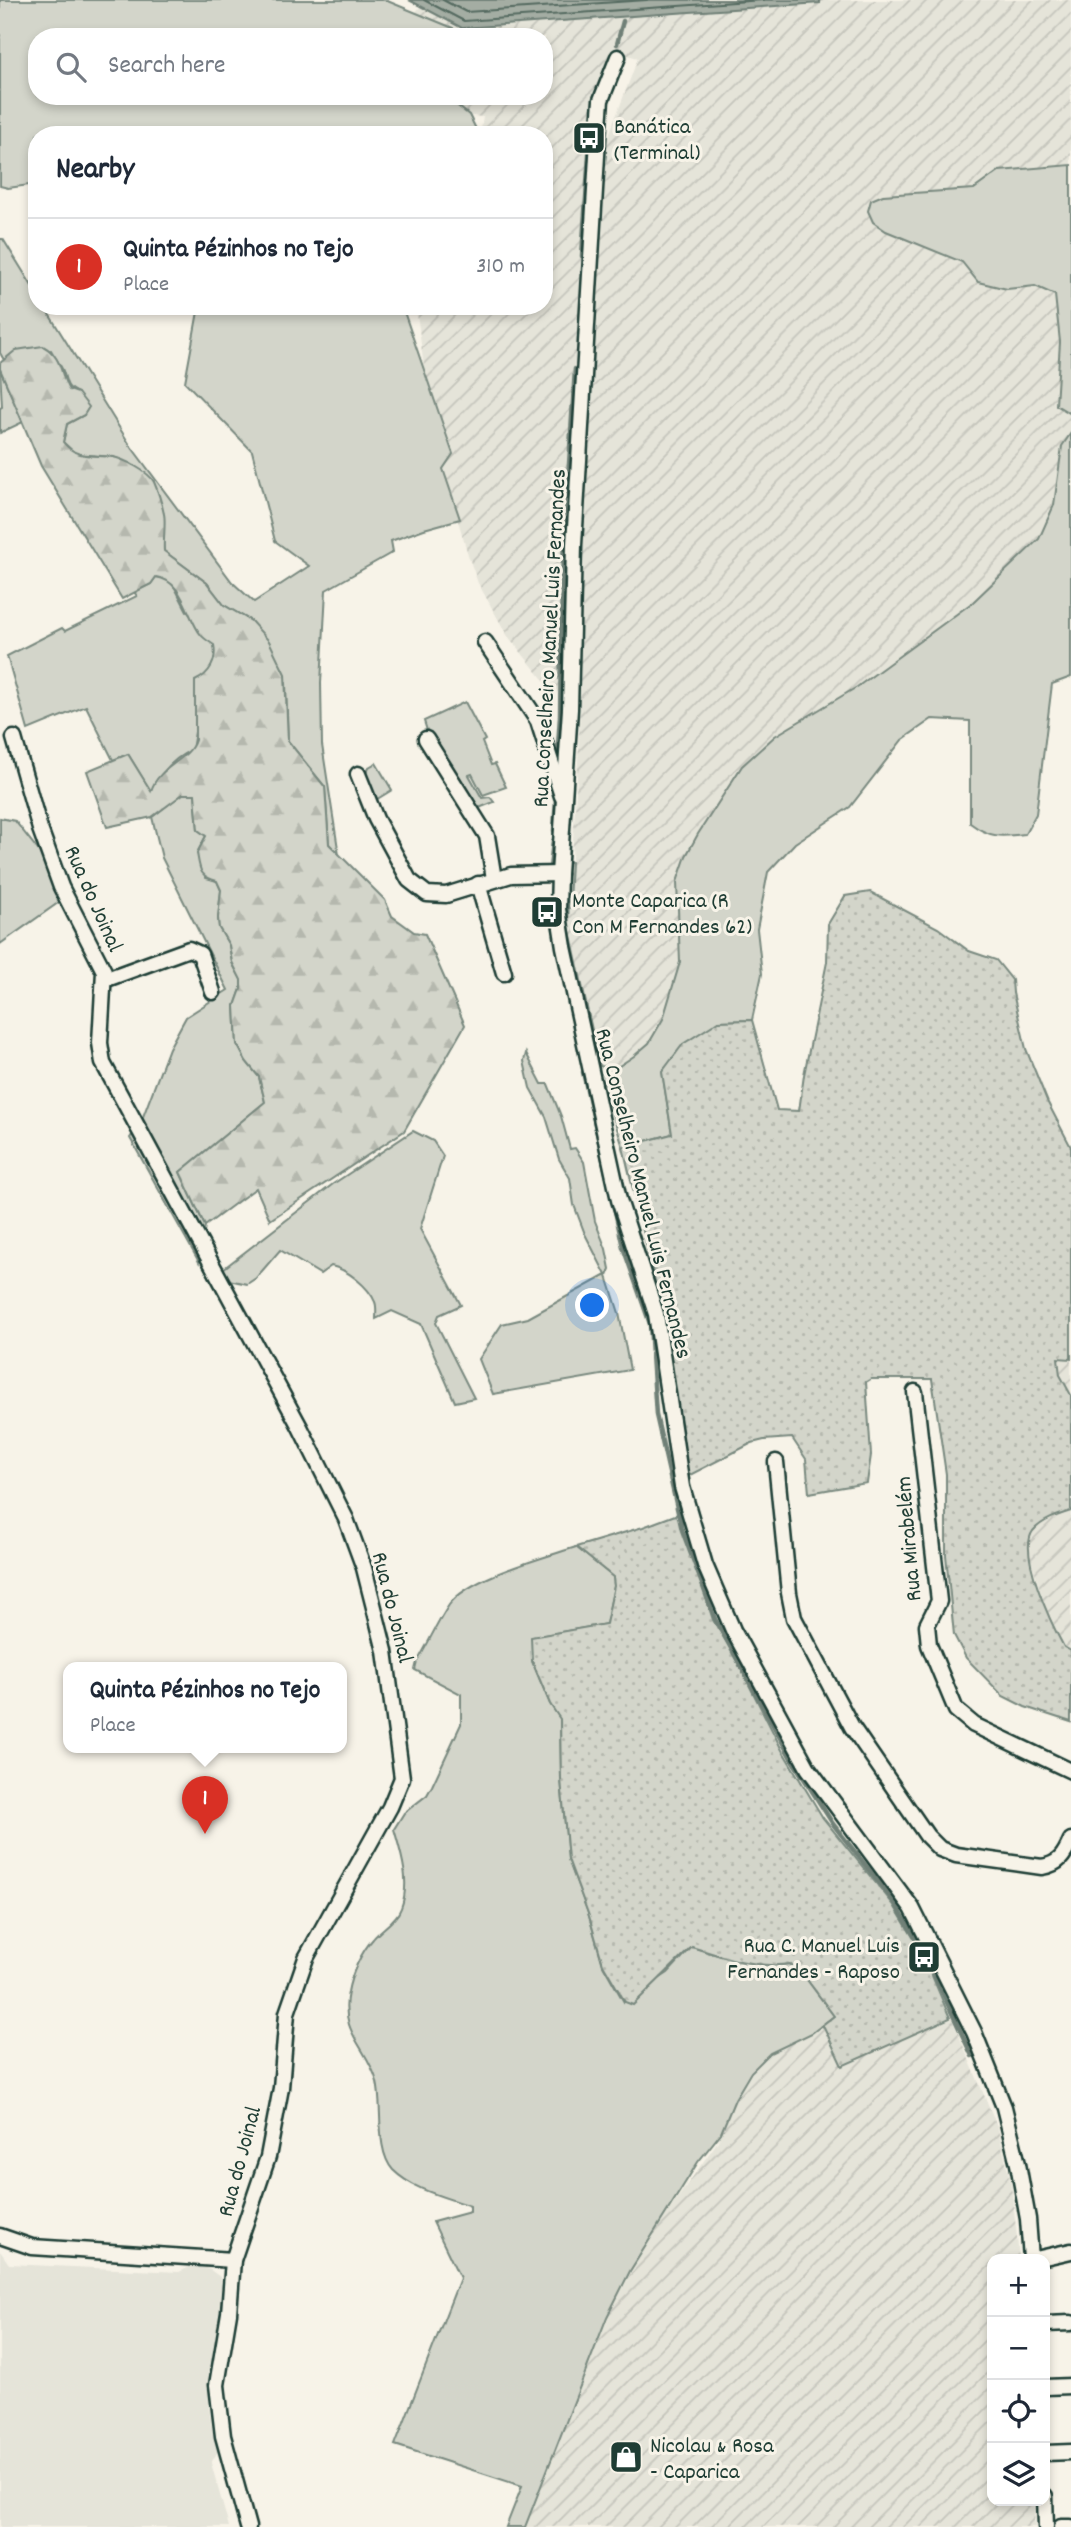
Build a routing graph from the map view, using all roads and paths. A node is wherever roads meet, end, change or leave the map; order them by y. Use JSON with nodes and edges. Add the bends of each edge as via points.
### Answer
{"nodes":[{"id":1,"x":618,"y":57,"type":"dead end"},
{"id":2,"x":485,"y":642,"type":"dead end"},
{"id":3,"x":14,"y":738,"type":"dead end"},
{"id":4,"x":426,"y":739,"type":"dead end"},
{"id":5,"x":358,"y":774,"type":"dead end"},
{"id":6,"x":564,"y":802,"type":"junction"},
{"id":7,"x":559,"y":874,"type":"junction"},
{"id":8,"x":494,"y":879,"type":"junction"},
{"id":9,"x":478,"y":884,"type":"junction"},
{"id":10,"x":504,"y":973,"type":"dead end"},
{"id":11,"x":104,"y":980,"type":"junction"},
{"id":12,"x":213,"y":992,"type":"dead end"},
{"id":13,"x":915,"y":1392,"type":"dead end"},
{"id":14,"x":776,"y":1462,"type":"dead end"},
{"id":15,"x":1071,"y":1771,"type":"edge"},
{"id":16,"x":1071,"y":1840,"type":"edge"},
{"id":17,"x":0,"y":2236,"type":"edge"},
{"id":18,"x":1071,"y":2251,"type":"edge"},
{"id":19,"x":1032,"y":2254,"type":"edge"},
{"id":20,"x":1050,"y":2255,"type":"edge"},
{"id":21,"x":233,"y":2260,"type":"junction"},
{"id":22,"x":1071,"y":2323,"type":"edge"},
{"id":23,"x":1050,"y":2324,"type":"edge"},
{"id":24,"x":1071,"y":2386,"type":"edge"},
{"id":25,"x":1050,"y":2387,"type":"edge"},
{"id":26,"x":1071,"y":2452,"type":"edge"},
{"id":27,"x":1050,"y":2453,"type":"edge"},
{"id":28,"x":1045,"y":2506,"type":"edge"},
{"id":29,"x":248,"y":2527,"type":"edge"},
{"id":30,"x":1046,"y":2527,"type":"edge"},
{"id":31,"x":1061,"y":2527,"type":"edge"},
{"id":32,"x":1071,"y":2527,"type":"edge"}],
"edges":[{"from":1,"to":6,"type":"street","name":"Rua Conselheiro Manuel Luis Fernandes","via":[[601,100],[598,139]]},
{"from":2,"to":6,"type":"street","via":[[538,721]]},
{"from":3,"to":11,"type":"street","name":"Rua do Joinal","via":[[61,887],[104,971]]},
{"from":4,"to":8,"type":"street","via":[[487,836]]},
{"from":5,"to":9,"type":"street","via":[[376,819],[416,887],[439,896]]},
{"from":6,"to":7,"type":"street","name":"Rua Conselheiro Manuel Luis Fernandes"},
{"from":7,"to":8,"type":"street"},
{"from":7,"to":19,"type":"street","name":"Rua Conselheiro Manuel Luis Fernandes","via":[[560,929],[619,1200],[656,1314],[682,1487],[705,1565],[733,1630],[808,1768],[912,1908],[974,2032],[1004,2107]]},
{"from":8,"to":9,"type":"street"},
{"from":9,"to":10,"type":"street"},
{"from":11,"to":12,"type":"street","via":[[189,949],[200,954]]},
{"from":11,"to":21,"type":"street","name":"Rua do Joinal","via":[[103,1063],[346,1519],[385,1651],[402,1778],[306,1958],[287,2013],[281,2088],[268,2157]]},
{"from":13,"to":15,"type":"street","name":"Rua Mirabelém","via":[[939,1601],[928,1625],[929,1645],[956,1710],[967,1721]]},
{"from":14,"to":16,"type":"street","via":[[794,1618],[852,1727],[927,1836],[956,1856],[1042,1867],[1056,1864]]},
{"from":17,"to":21,"type":"street","via":[[32,2247]]},
{"from":18,"to":20,"type":"street"},
{"from":21,"to":29,"type":"street","name":"Rua do Joinal","via":[[217,2385],[223,2436]]},
{"from":22,"to":23,"type":"street"},
{"from":24,"to":25,"type":"street"},
{"from":26,"to":27,"type":"street"},
{"from":28,"to":30,"type":"street"},
{"from":31,"to":32,"type":"street"}]}
